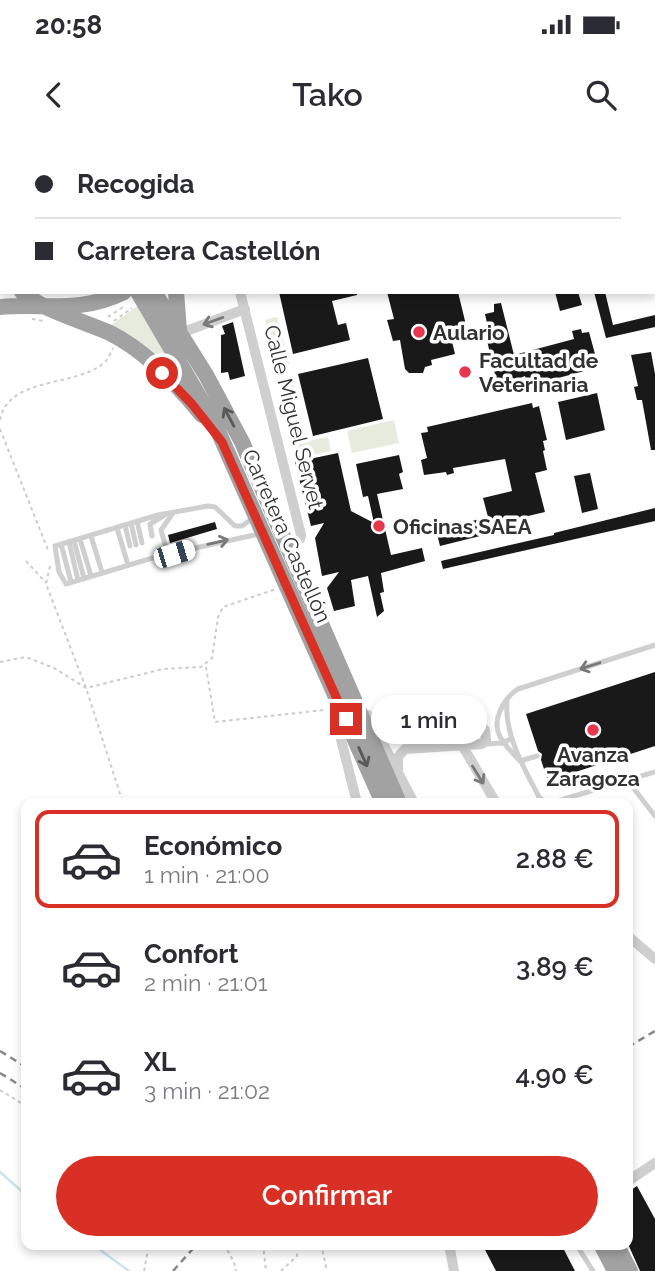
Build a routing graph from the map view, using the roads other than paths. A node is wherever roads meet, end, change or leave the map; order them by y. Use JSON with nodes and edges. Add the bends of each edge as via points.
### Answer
{"nodes":[{"id":1,"x":25,"y":294,"type":"edge"},
{"id":2,"x":176,"y":294,"type":"edge"},
{"id":3,"x":241,"y":294,"type":"edge"},
{"id":4,"x":139,"y":295,"type":"edge"},
{"id":5,"x":0,"y":307,"type":"edge"},
{"id":6,"x":245,"y":309,"type":"junction"},
{"id":7,"x":52,"y":315,"type":"junction"},
{"id":8,"x":180,"y":332,"type":"junction"},
{"id":9,"x":222,"y":442,"type":"junction"},
{"id":10,"x":173,"y":513,"type":"junction"},
{"id":11,"x":164,"y":516,"type":"junction"},
{"id":12,"x":256,"y":516,"type":"junction"},
{"id":13,"x":131,"y":523,"type":"junction"},
{"id":14,"x":117,"y":528,"type":"junction"},
{"id":15,"x":263,"y":533,"type":"junction"},
{"id":16,"x":91,"y":536,"type":"junction"},
{"id":17,"x":152,"y":536,"type":"dead end"},
{"id":18,"x":74,"y":541,"type":"junction"},
{"id":19,"x":289,"y":545,"type":"junction"},
{"id":20,"x":156,"y":548,"type":"dead end"},
{"id":21,"x":167,"y":555,"type":"junction"},
{"id":22,"x":159,"y":556,"type":"junction"},
{"id":23,"x":137,"y":562,"type":"junction"},
{"id":24,"x":102,"y":572,"type":"junction"},
{"id":25,"x":84,"y":578,"type":"junction"},
{"id":26,"x":326,"y":634,"type":"junction"},
{"id":27,"x":655,"y":645,"type":"edge"},
{"id":28,"x":324,"y":673,"type":"junction"},
{"id":29,"x":507,"y":699,"type":"junction"},
{"id":30,"x":368,"y":715,"type":"junction"},
{"id":31,"x":496,"y":723,"type":"junction"},
{"id":32,"x":509,"y":724,"type":"junction"},
{"id":33,"x":479,"y":726,"type":"junction"},
{"id":34,"x":512,"y":738,"type":"junction"},
{"id":35,"x":503,"y":743,"type":"junction"},
{"id":36,"x":482,"y":744,"type":"junction"},
{"id":37,"x":462,"y":745,"type":"junction"},
{"id":38,"x":537,"y":756,"type":"dead end"},
{"id":39,"x":520,"y":761,"type":"junction"},
{"id":40,"x":398,"y":770,"type":"junction"},
{"id":41,"x":655,"y":772,"type":"edge"},
{"id":42,"x":628,"y":781,"type":"junction"},
{"id":43,"x":356,"y":798,"type":"edge"},
{"id":44,"x":381,"y":798,"type":"edge"},
{"id":45,"x":397,"y":798,"type":"edge"},
{"id":46,"x":412,"y":798,"type":"edge"},
{"id":47,"x":493,"y":798,"type":"edge"},
{"id":48,"x":540,"y":798,"type":"edge"},
{"id":49,"x":565,"y":798,"type":"edge"},
{"id":50,"x":654,"y":813,"type":"edge"},
{"id":51,"x":633,"y":940,"type":"edge"},
{"id":52,"x":655,"y":959,"type":"edge"},
{"id":53,"x":655,"y":1163,"type":"edge"},
{"id":54,"x":633,"y":1178,"type":"edge"},
{"id":55,"x":450,"y":1250,"type":"edge"},
{"id":56,"x":580,"y":1250,"type":"edge"},
{"id":57,"x":604,"y":1250,"type":"edge"},
{"id":58,"x":619,"y":1250,"type":"edge"},
{"id":59,"x":454,"y":1271,"type":"edge"},
{"id":60,"x":593,"y":1271,"type":"edge"},
{"id":61,"x":615,"y":1271,"type":"edge"},
{"id":62,"x":630,"y":1271,"type":"edge"}],
"edges":[{"from":1,"to":7,"type":"highway"},
{"from":2,"to":8,"type":"highway"},
{"from":3,"to":6,"type":"street","name":"Calle Miguel Servet"},
{"from":4,"to":7,"type":"highway"},
{"from":4,"to":8,"type":"highway","name":"Carretera Castellón"},
{"from":4,"to":9,"type":"highway","name":"Carretera Castellón"},
{"from":5,"to":7,"type":"highway"},
{"from":6,"to":8,"type":"street","one_way":true},
{"from":6,"to":19,"type":"street","name":"Calle Miguel Servet","via":[[301,538]]},
{"from":7,"to":9,"type":"highway","via":[[100,326],[119,339],[176,386]]},
{"from":19,"to":8,"type":"highway","name":"Carretera Castellón","one_way":true,"via":[[242,442]]},
{"from":9,"to":12,"type":"highway","name":"Carretera Castellón"},
{"from":10,"to":11,"type":"lane"},
{"from":10,"to":12,"type":"lane","via":[[212,506],[238,526]]},
{"from":10,"to":21,"type":"lane","via":[[161,530]]},
{"from":11,"to":13,"type":"lane"},
{"from":11,"to":17,"type":"lane","via":[[150,524]]},
{"from":12,"to":15,"type":"highway","name":"Carretera Castellón"},
{"from":13,"to":13,"type":"lane","via":[[136,544]]},
{"from":13,"to":14,"type":"lane"},
{"from":14,"to":16,"type":"lane"},
{"from":14,"to":23,"type":"lane"},
{"from":21,"to":15,"type":"lane","one_way":true},
{"from":15,"to":28,"type":"highway","name":"Carretera Castellón"},
{"from":16,"to":18,"type":"lane"},
{"from":16,"to":24,"type":"lane"},
{"from":18,"to":25,"type":"lane"},
{"from":18,"to":25,"type":"lane"},
{"from":18,"to":25,"type":"lane","via":[[55,546],[59,572],[66,584]]},
{"from":19,"to":26,"type":"highway","name":"Carretera Castellón"},
{"from":20,"to":22,"type":"lane"},
{"from":21,"to":22,"type":"lane"},
{"from":22,"to":23,"type":"lane"},
{"from":23,"to":23,"type":"lane","via":[[138,554]]},
{"from":23,"to":24,"type":"lane"},
{"from":24,"to":25,"type":"lane"},
{"from":26,"to":30,"type":"street","name":"Carretera Castellón"},
{"from":26,"to":45,"type":"highway","name":"Carretera Castellón"},
{"from":27,"to":29,"type":"lane","one_way":true,"via":[[518,689]]},
{"from":28,"to":43,"type":"street"},
{"from":28,"to":44,"type":"highway","name":"Carretera Castellón","one_way":true},
{"from":29,"to":31,"type":"lane"},
{"from":29,"to":32,"type":"lane"},
{"from":30,"to":33,"type":"street","via":[[394,728]]},
{"from":30,"to":40,"type":"street","name":"Carretera Castellón"},
{"from":31,"to":32,"type":"lane"},
{"from":31,"to":33,"type":"lane"},
{"from":31,"to":35,"type":"lane"},
{"from":32,"to":34,"type":"lane"},
{"from":33,"to":36,"type":"street","via":[[486,736]]},
{"from":34,"to":35,"type":"lane"},
{"from":34,"to":39,"type":"lane"},
{"from":35,"to":36,"type":"lane"},
{"from":35,"to":39,"type":"lane"},
{"from":36,"to":37,"type":"street"},
{"from":37,"to":40,"type":"street","via":[[405,749],[398,757]]},
{"from":37,"to":47,"type":"street","one_way":true},
{"from":38,"to":39,"type":"lane"},
{"from":39,"to":48,"type":"lane"},
{"from":40,"to":46,"type":"street","name":"Carretera Castellón"},
{"from":41,"to":42,"type":"lane"},
{"from":42,"to":49,"type":"lane"},
{"from":42,"to":50,"type":"lane"},
{"from":51,"to":52,"type":"street"},
{"from":53,"to":54,"type":"street"},
{"from":55,"to":59,"type":"street"},
{"from":56,"to":60,"type":"lane"},
{"from":57,"to":61,"type":"highway"},
{"from":58,"to":62,"type":"highway"}]}
